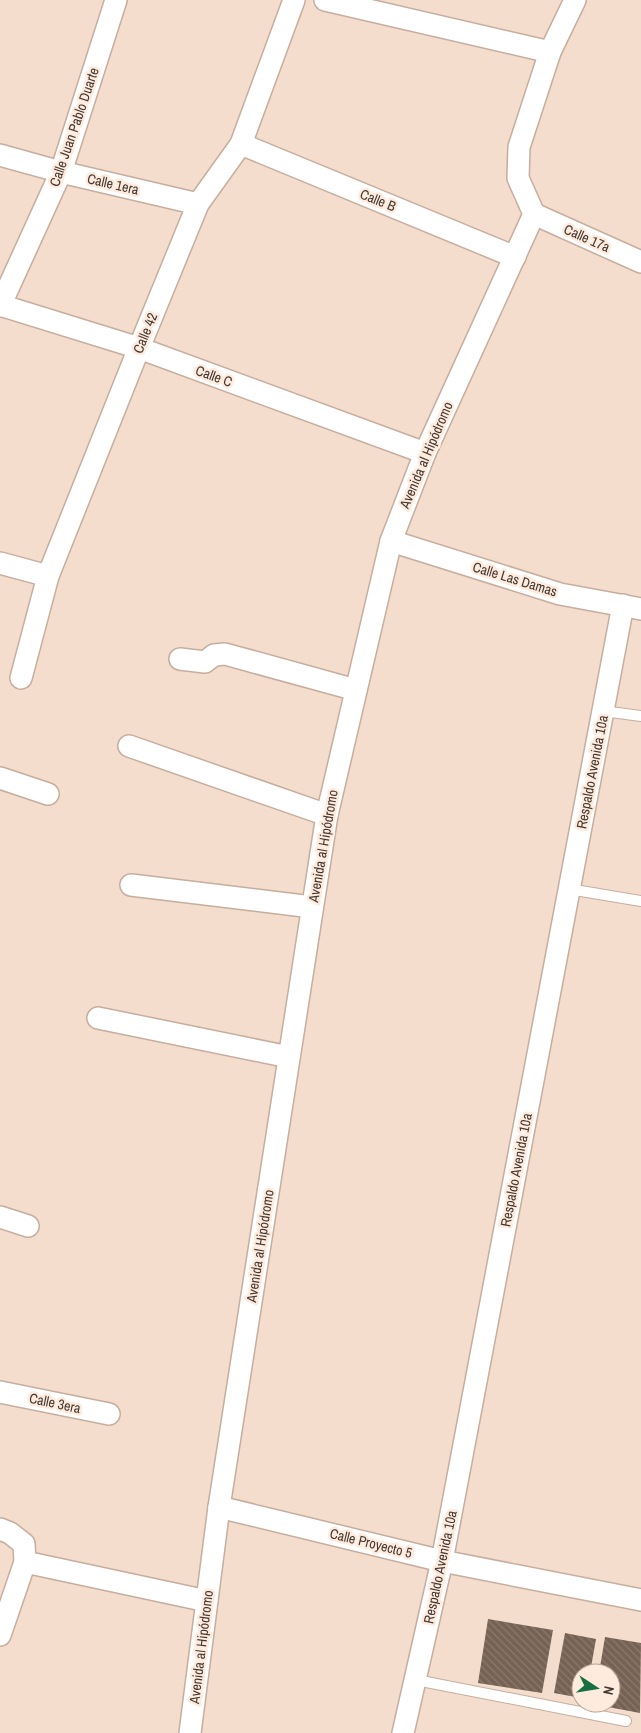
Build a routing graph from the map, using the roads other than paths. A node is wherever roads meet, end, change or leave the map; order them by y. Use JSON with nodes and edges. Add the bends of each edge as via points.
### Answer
{"nodes":[{"id":1,"x":116,"y":0,"type":"edge"},
{"id":2,"x":294,"y":0,"type":"edge"},
{"id":3,"x":325,"y":0,"type":"edge"},
{"id":4,"x":575,"y":0,"type":"edge"},
{"id":5,"x":550,"y":52,"type":"junction"},
{"id":6,"x":242,"y":144,"type":"junction"},
{"id":7,"x":0,"y":154,"type":"edge"},
{"id":8,"x":62,"y":172,"type":"junction"},
{"id":9,"x":198,"y":204,"type":"junction"},
{"id":10,"x":534,"y":214,"type":"junction"},
{"id":11,"x":514,"y":257,"type":"junction"},
{"id":12,"x":641,"y":262,"type":"edge"},
{"id":13,"x":0,"y":306,"type":"edge"},
{"id":14,"x":139,"y":348,"type":"junction"},
{"id":15,"x":425,"y":453,"type":"junction"},
{"id":16,"x":391,"y":541,"type":"junction"},
{"id":17,"x":0,"y":563,"type":"edge"},
{"id":18,"x":48,"y":576,"type":"junction"},
{"id":19,"x":632,"y":607,"type":"edge"},
{"id":20,"x":180,"y":659,"type":"dead end"},
{"id":21,"x":21,"y":678,"type":"dead end"},
{"id":22,"x":356,"y":690,"type":"junction"},
{"id":23,"x":603,"y":711,"type":"junction"},
{"id":24,"x":641,"y":716,"type":"edge"},
{"id":25,"x":129,"y":746,"type":"dead end"},
{"id":26,"x":0,"y":778,"type":"edge"},
{"id":27,"x":48,"y":794,"type":"dead end"},
{"id":28,"x":327,"y":815,"type":"junction"},
{"id":29,"x":131,"y":885,"type":"dead end"},
{"id":30,"x":569,"y":889,"type":"junction"},
{"id":31,"x":641,"y":901,"type":"edge"},
{"id":32,"x":312,"y":907,"type":"junction"},
{"id":33,"x":98,"y":1018,"type":"dead end"},
{"id":34,"x":289,"y":1057,"type":"junction"},
{"id":35,"x":0,"y":1218,"type":"edge"},
{"id":36,"x":28,"y":1226,"type":"dead end"},
{"id":37,"x":0,"y":1392,"type":"edge"},
{"id":38,"x":109,"y":1414,"type":"dead end"},
{"id":39,"x":219,"y":1507,"type":"junction"},
{"id":40,"x":0,"y":1529,"type":"edge"},
{"id":41,"x":24,"y":1553,"type":"junction"},
{"id":42,"x":442,"y":1560,"type":"junction"},
{"id":43,"x":641,"y":1600,"type":"edge"},
{"id":44,"x":207,"y":1601,"type":"junction"},
{"id":45,"x":0,"y":1635,"type":"edge"},
{"id":46,"x":416,"y":1680,"type":"junction"},
{"id":47,"x":626,"y":1721,"type":"dead end"},
{"id":48,"x":190,"y":1733,"type":"edge"},
{"id":49,"x":403,"y":1733,"type":"edge"}],
"edges":[{"from":1,"to":8,"type":"street","name":"Calle Juan Pablo Duarte"},
{"from":2,"to":6,"type":"street","name":"Calle 42"},
{"from":3,"to":5,"type":"street"},
{"from":4,"to":5,"type":"street"},
{"from":5,"to":10,"type":"street","via":[[519,147],[518,178]]},
{"from":6,"to":9,"type":"street","name":"Calle 42"},
{"from":6,"to":11,"type":"street","name":"Calle B"},
{"from":7,"to":8,"type":"street","name":"Calle 1era"},
{"from":8,"to":9,"type":"street","name":"Calle 1era"},
{"from":8,"to":13,"type":"street","name":"Calle Juan Pablo Duarte"},
{"from":9,"to":14,"type":"street","name":"Calle 42"},
{"from":10,"to":11,"type":"street","name":"Avenida al Hipódromo"},
{"from":10,"to":12,"type":"street","name":"Calle 17a"},
{"from":11,"to":15,"type":"street","name":"Avenida al Hipódromo"},
{"from":13,"to":14,"type":"street","name":"Calle C"},
{"from":14,"to":15,"type":"street","name":"Calle C"},
{"from":14,"to":18,"type":"street","name":"Calle 42"},
{"from":15,"to":16,"type":"street","name":"Avenida al Hipódromo"},
{"from":16,"to":19,"type":"street","name":"Calle Las Damas","via":[[560,594]]},
{"from":16,"to":22,"type":"street","name":"Avenida al Hipódromo"},
{"from":17,"to":18,"type":"street"},
{"from":18,"to":21,"type":"street","name":"Calle 42"},
{"from":19,"to":23,"type":"street","name":"Respaldo Avenida 10a"},
{"from":20,"to":22,"type":"street","via":[[205,662],[214,655],[225,654]]},
{"from":22,"to":28,"type":"street","name":"Avenida al Hipódromo"},
{"from":23,"to":24,"type":"lane"},
{"from":23,"to":30,"type":"street","name":"Respaldo Avenida 10a"},
{"from":25,"to":28,"type":"street"},
{"from":26,"to":27,"type":"street"},
{"from":28,"to":32,"type":"street","name":"Avenida al Hipódromo"},
{"from":29,"to":32,"type":"street"},
{"from":30,"to":31,"type":"lane"},
{"from":30,"to":42,"type":"street","name":"Respaldo Avenida 10a"},
{"from":32,"to":34,"type":"street","name":"Avenida al Hipódromo"},
{"from":33,"to":34,"type":"street"},
{"from":34,"to":39,"type":"street","name":"Avenida al Hipódromo"},
{"from":35,"to":36,"type":"street"},
{"from":37,"to":38,"type":"street","name":"Calle 3era"},
{"from":39,"to":42,"type":"street","name":"Calle Proyecto 5"},
{"from":39,"to":44,"type":"street","name":"Avenida al Hipódromo"},
{"from":40,"to":41,"type":"street","via":[[10,1533]]},
{"from":41,"to":44,"type":"street"},
{"from":41,"to":45,"type":"street"},
{"from":42,"to":43,"type":"street","name":"Calle Proyecto 5"},
{"from":42,"to":46,"type":"street","name":"Respaldo Avenida 10a"},
{"from":44,"to":48,"type":"street","name":"Avenida al Hipódromo"},
{"from":46,"to":47,"type":"lane"},
{"from":46,"to":49,"type":"street","name":"Respaldo Avenida 10a"}]}
